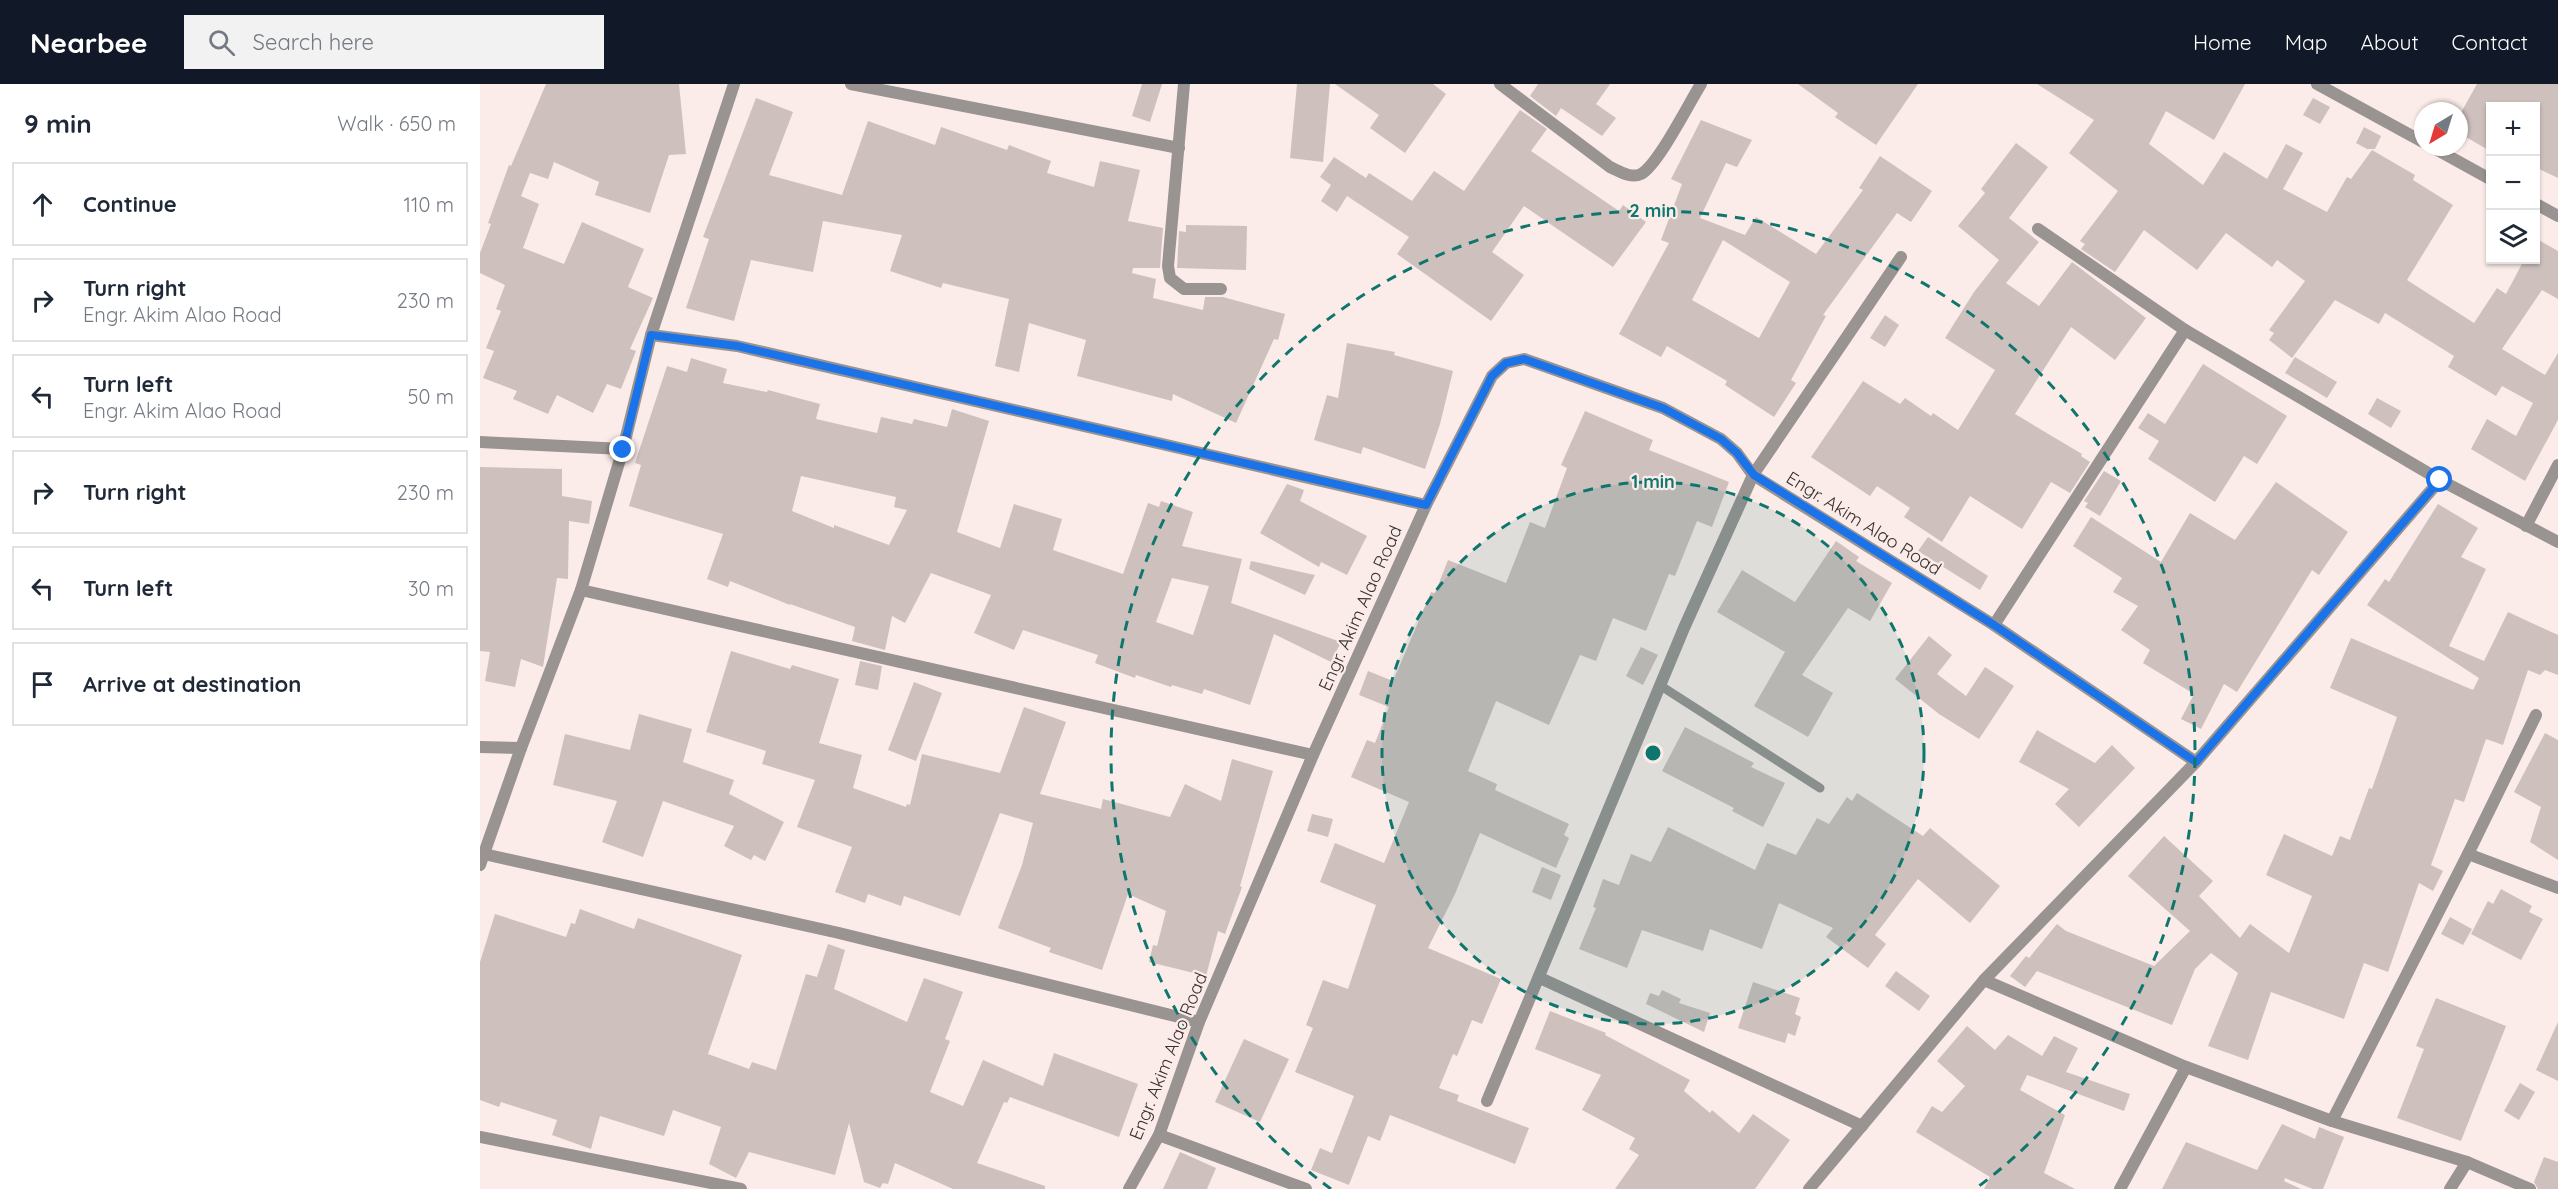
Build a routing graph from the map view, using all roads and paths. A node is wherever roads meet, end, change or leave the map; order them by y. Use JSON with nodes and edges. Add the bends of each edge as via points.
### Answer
{"nodes":[{"id":1,"x":734,"y":84,"type":"edge"},
{"id":2,"x":851,"y":84,"type":"edge"},
{"id":3,"x":1184,"y":84,"type":"edge"},
{"id":4,"x":1500,"y":84,"type":"edge"},
{"id":5,"x":1701,"y":84,"type":"edge"},
{"id":6,"x":2317,"y":84,"type":"edge"},
{"id":7,"x":2414,"y":137,"type":"edge"},
{"id":8,"x":1179,"y":148,"type":"junction"},
{"id":9,"x":2448,"y":156,"type":"edge"},
{"id":10,"x":2486,"y":177,"type":"edge"},
{"id":11,"x":2540,"y":207,"type":"edge"},
{"id":12,"x":2558,"y":216,"type":"edge"},
{"id":13,"x":2038,"y":229,"type":"dead end"},
{"id":14,"x":1901,"y":256,"type":"dead end"},
{"id":15,"x":1221,"y":289,"type":"dead end"},
{"id":16,"x":2185,"y":330,"type":"junction"},
{"id":17,"x":651,"y":335,"type":"junction"},
{"id":18,"x":480,"y":442,"type":"edge"},
{"id":19,"x":623,"y":450,"type":"junction"},
{"id":20,"x":2558,"y":465,"type":"edge"},
{"id":21,"x":1754,"y":475,"type":"junction"},
{"id":22,"x":2440,"y":480,"type":"junction"},
{"id":23,"x":1426,"y":505,"type":"junction"},
{"id":24,"x":2526,"y":526,"type":"junction"},
{"id":25,"x":2558,"y":542,"type":"edge"},
{"id":26,"x":581,"y":590,"type":"junction"},
{"id":27,"x":1994,"y":625,"type":"junction"},
{"id":28,"x":1661,"y":686,"type":"junction"},
{"id":29,"x":2536,"y":715,"type":"dead end"},
{"id":30,"x":480,"y":747,"type":"edge"},
{"id":31,"x":521,"y":748,"type":"junction"},
{"id":32,"x":1313,"y":755,"type":"junction"},
{"id":33,"x":2196,"y":762,"type":"junction"},
{"id":34,"x":1820,"y":788,"type":"dead end"},
{"id":35,"x":2468,"y":854,"type":"junction"},
{"id":36,"x":482,"y":859,"type":"edge"},
{"id":37,"x":2558,"y":888,"type":"edge"},
{"id":38,"x":1540,"y":978,"type":"junction"},
{"id":39,"x":1984,"y":980,"type":"junction"},
{"id":40,"x":1199,"y":1022,"type":"junction"},
{"id":41,"x":2186,"y":1067,"type":"junction"},
{"id":42,"x":1487,"y":1101,"type":"dead end"},
{"id":43,"x":2332,"y":1120,"type":"junction"},
{"id":44,"x":1862,"y":1126,"type":"junction"},
{"id":45,"x":1159,"y":1135,"type":"junction"},
{"id":46,"x":480,"y":1137,"type":"edge"},
{"id":47,"x":2467,"y":1162,"type":"junction"},
{"id":48,"x":741,"y":1189,"type":"edge"},
{"id":49,"x":1129,"y":1189,"type":"edge"},
{"id":50,"x":1306,"y":1189,"type":"edge"},
{"id":51,"x":1809,"y":1189,"type":"edge"},
{"id":52,"x":2120,"y":1189,"type":"edge"},
{"id":53,"x":2450,"y":1189,"type":"edge"},
{"id":54,"x":2530,"y":1189,"type":"edge"}],
"edges":[{"from":1,"to":17,"type":"street"},
{"from":2,"to":8,"type":"street"},
{"from":3,"to":8,"type":"street"},
{"from":4,"to":5,"type":"street","via":[[1610,167],[1629,176],[1640,175],[1652,163]]},
{"from":6,"to":7,"type":"street"},
{"from":8,"to":15,"type":"street","via":[[1170,278],[1184,289]]},
{"from":9,"to":10,"type":"street"},
{"from":11,"to":12,"type":"street"},
{"from":13,"to":16,"type":"street"},
{"from":14,"to":21,"type":"street"},
{"from":16,"to":22,"type":"street"},
{"from":16,"to":27,"type":"street"},
{"from":17,"to":19,"type":"street"},
{"from":17,"to":23,"type":"street","via":[[737,346]]},
{"from":18,"to":19,"type":"street"},
{"from":19,"to":26,"type":"street"},
{"from":20,"to":24,"type":"street"},
{"from":21,"to":23,"type":"street","name":"Engr. Akim Alao Road","via":[[1721,439],[1663,408],[1524,359],[1506,363],[1492,376]]},
{"from":21,"to":27,"type":"street","name":"Engr. Akim Alao Road"},
{"from":21,"to":28,"type":"street"},
{"from":22,"to":24,"type":"street"},
{"from":22,"to":33,"type":"street"},
{"from":23,"to":32,"type":"street","name":"Engr. Akim Alao Road"},
{"from":24,"to":25,"type":"street"},
{"from":26,"to":31,"type":"street"},
{"from":26,"to":32,"type":"street"},
{"from":27,"to":33,"type":"street","name":"Engr. Akim Alao Road"},
{"from":28,"to":34,"type":"lane"},
{"from":28,"to":38,"type":"street"},
{"from":29,"to":35,"type":"street"},
{"from":30,"to":31,"type":"street"},
{"from":31,"to":36,"type":"street"},
{"from":32,"to":40,"type":"street","name":"Engr. Akim Alao Road"},
{"from":33,"to":39,"type":"street"},
{"from":35,"to":37,"type":"street"},
{"from":35,"to":43,"type":"street"},
{"from":36,"to":40,"type":"street","via":[[839,933]]},
{"from":38,"to":42,"type":"street"},
{"from":38,"to":44,"type":"street"},
{"from":39,"to":41,"type":"street"},
{"from":39,"to":44,"type":"street"},
{"from":40,"to":45,"type":"street","name":"Engr. Akim Alao Road"},
{"from":41,"to":43,"type":"street"},
{"from":41,"to":52,"type":"street"},
{"from":43,"to":47,"type":"street"},
{"from":44,"to":51,"type":"street"},
{"from":45,"to":49,"type":"street","name":"Engr. Akim Alao Road"},
{"from":45,"to":50,"type":"street"},
{"from":46,"to":48,"type":"street"},
{"from":47,"to":53,"type":"street"},
{"from":47,"to":54,"type":"street"}]}
